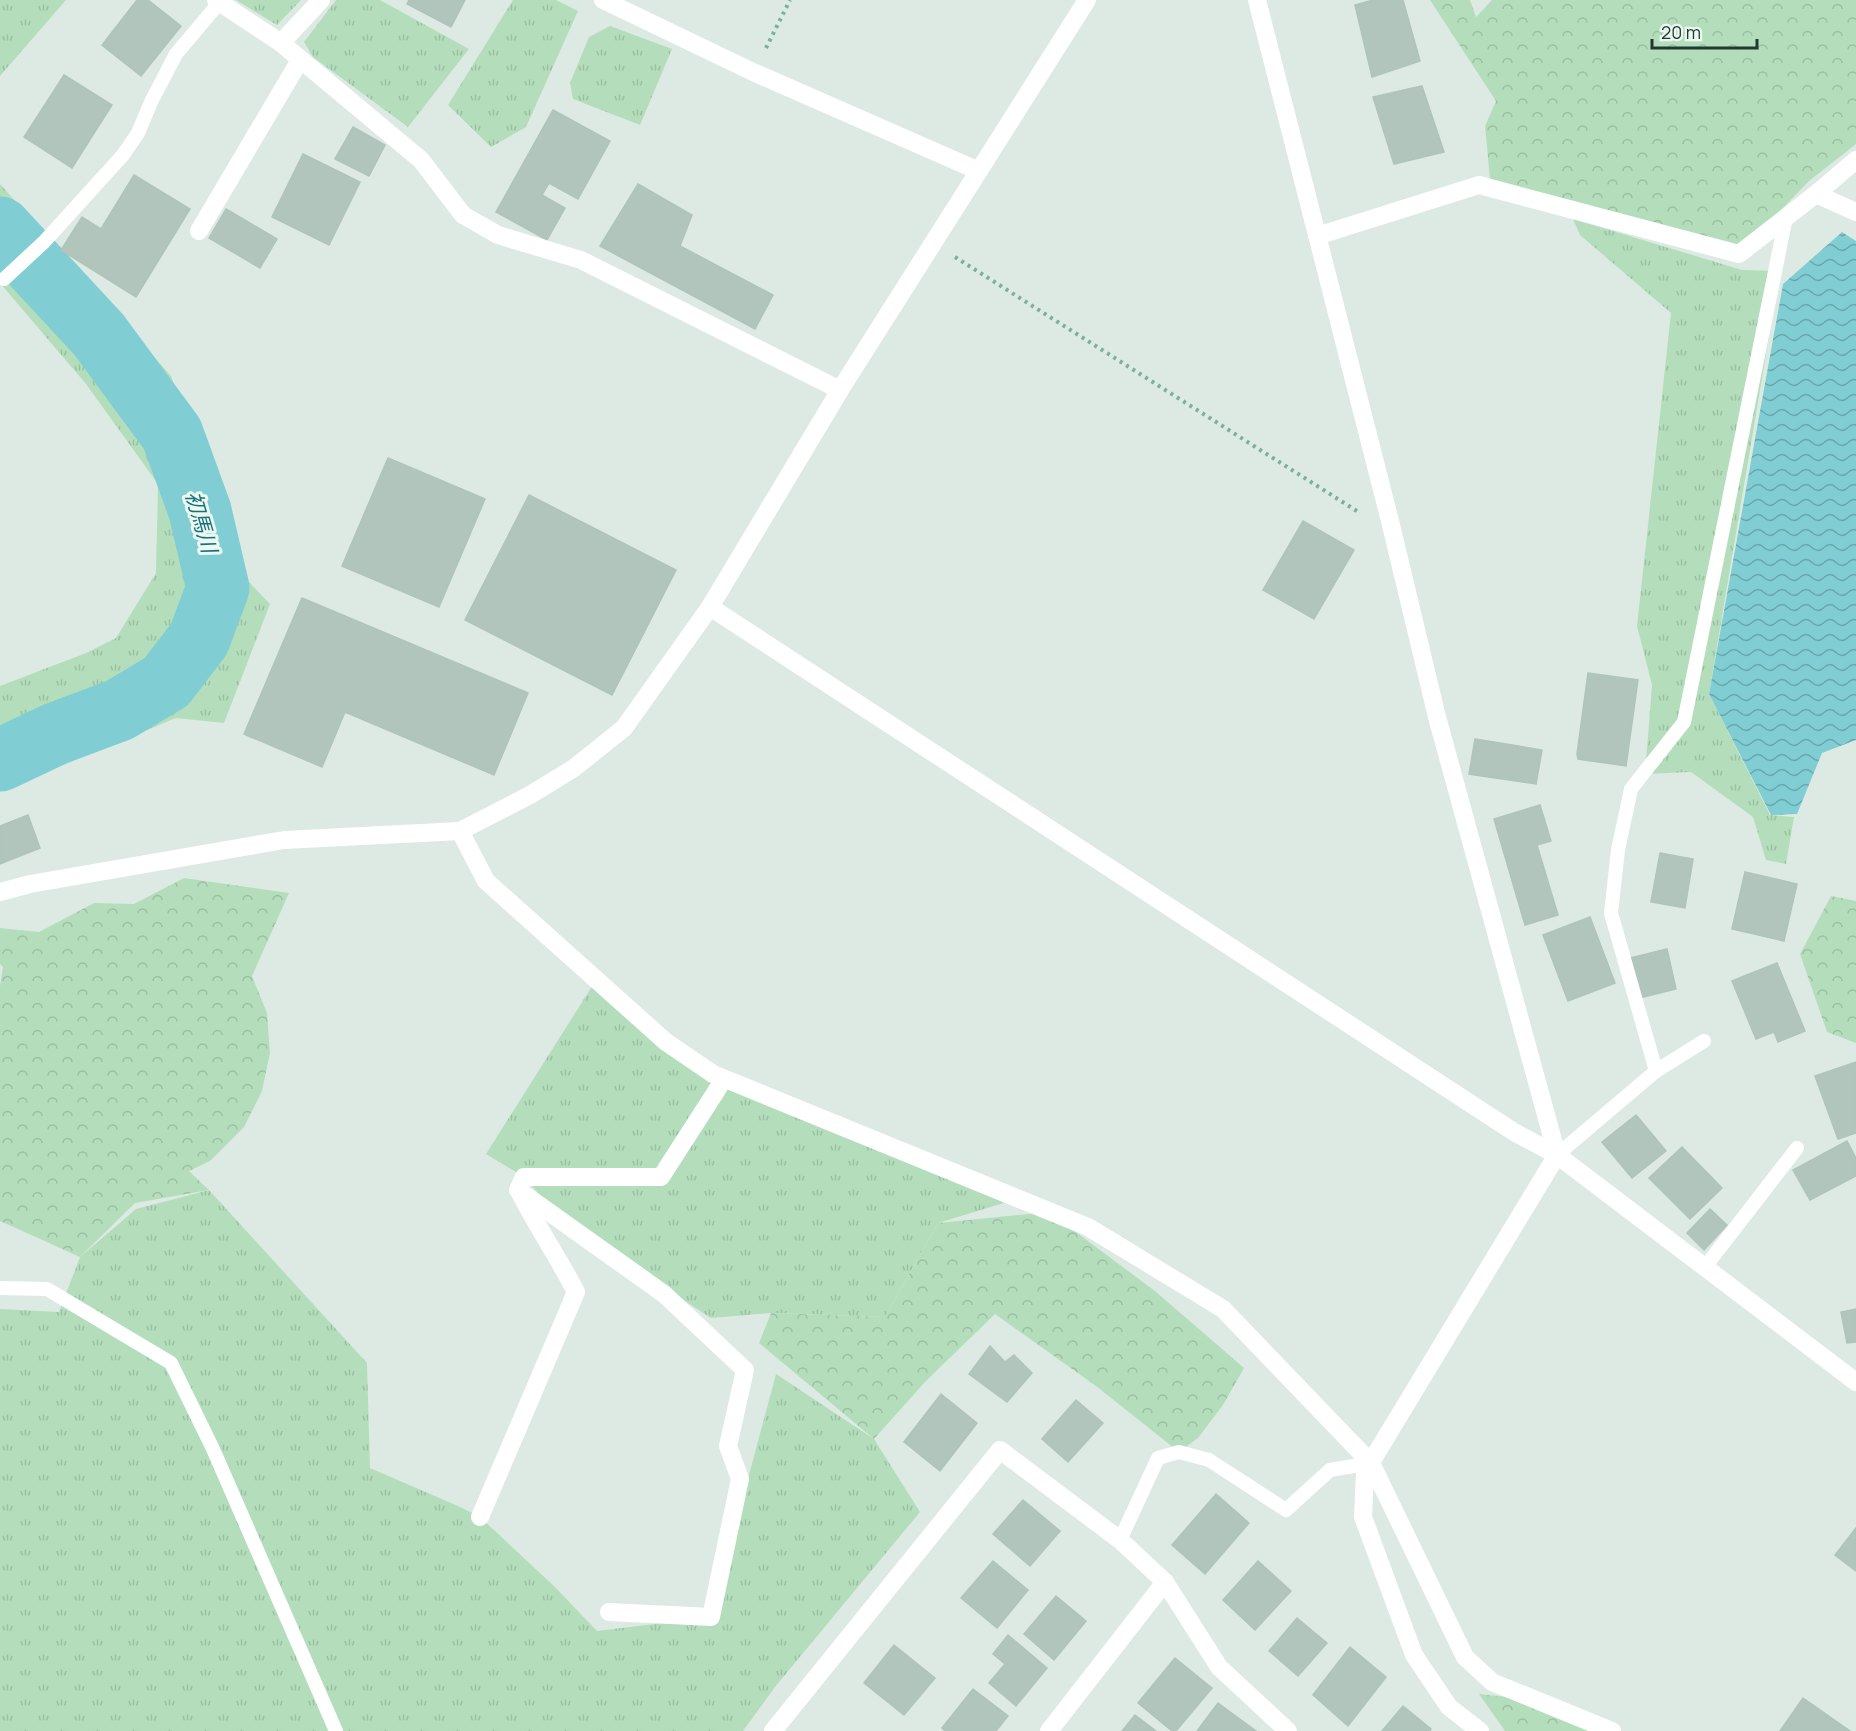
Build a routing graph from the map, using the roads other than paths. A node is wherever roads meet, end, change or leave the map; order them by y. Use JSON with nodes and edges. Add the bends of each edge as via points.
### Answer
{"nodes":[{"id":1,"x":321,"y":0,"type":"edge"},
{"id":2,"x":603,"y":0,"type":"edge"},
{"id":3,"x":1087,"y":0,"type":"edge"},
{"id":4,"x":1257,"y":0,"type":"edge"},
{"id":5,"x":218,"y":1,"type":"edge"},
{"id":6,"x":281,"y":43,"type":"junction"},
{"id":7,"x":300,"y":60,"type":"junction"},
{"id":8,"x":1856,"y":160,"type":"edge"},
{"id":9,"x":979,"y":171,"type":"junction"},
{"id":10,"x":1816,"y":194,"type":"junction"},
{"id":11,"x":1856,"y":212,"type":"edge"},
{"id":12,"x":1786,"y":217,"type":"junction"},
{"id":13,"x":199,"y":231,"type":"dead end"},
{"id":14,"x":1317,"y":236,"type":"junction"},
{"id":15,"x":4,"y":279,"type":"dead end"},
{"id":16,"x":840,"y":390,"type":"junction"},
{"id":17,"x":710,"y":608,"type":"junction"},
{"id":18,"x":460,"y":831,"type":"junction"},
{"id":19,"x":0,"y":892,"type":"edge"},
{"id":20,"x":1704,"y":1041,"type":"dead end"},
{"id":21,"x":1656,"y":1071,"type":"junction"},
{"id":22,"x":724,"y":1078,"type":"junction"},
{"id":23,"x":1797,"y":1148,"type":"dead end"},
{"id":24,"x":1557,"y":1155,"type":"junction"},
{"id":25,"x":518,"y":1190,"type":"junction"},
{"id":26,"x":1705,"y":1267,"type":"junction"},
{"id":27,"x":0,"y":1288,"type":"edge"},
{"id":28,"x":1856,"y":1382,"type":"edge"},
{"id":29,"x":1371,"y":1463,"type":"junction"},
{"id":30,"x":480,"y":1517,"type":"dead end"},
{"id":31,"x":1120,"y":1540,"type":"junction"},
{"id":32,"x":1165,"y":1582,"type":"junction"},
{"id":33,"x":609,"y":1612,"type":"dead end"},
{"id":34,"x":336,"y":1731,"type":"edge"},
{"id":35,"x":773,"y":1731,"type":"edge"},
{"id":36,"x":1049,"y":1731,"type":"edge"},
{"id":37,"x":1288,"y":1731,"type":"edge"},
{"id":38,"x":1480,"y":1731,"type":"edge"},
{"id":39,"x":1612,"y":1731,"type":"edge"}],
"edges":[{"from":1,"to":6,"type":"street"},
{"from":2,"to":9,"type":"street","via":[[753,72]]},
{"from":3,"to":9,"type":"street"},
{"from":4,"to":14,"type":"street"},
{"from":5,"to":6,"type":"street"},
{"from":5,"to":15,"type":"lane","via":[[176,54],[138,133],[123,155],[44,242]]},
{"from":6,"to":7,"type":"street"},
{"from":7,"to":13,"type":"street"},
{"from":7,"to":16,"type":"street","via":[[422,160],[463,215],[498,235],[581,260]]},
{"from":8,"to":10,"type":"street"},
{"from":9,"to":16,"type":"street"},
{"from":10,"to":11,"type":"street"},
{"from":10,"to":12,"type":"street"},
{"from":12,"to":14,"type":"street","via":[[1738,254],[1479,185]]},
{"from":12,"to":21,"type":"lane","via":[[1684,722],[1631,789],[1618,850],[1611,913]]},
{"from":14,"to":24,"type":"street","via":[[1437,717]]},
{"from":16,"to":17,"type":"street"},
{"from":17,"to":18,"type":"street","via":[[624,728],[574,768]]},
{"from":17,"to":24,"type":"street","via":[[1514,1132]]},
{"from":18,"to":19,"type":"street","via":[[284,840]]},
{"from":18,"to":22,"type":"street","via":[[486,882],[666,1042]]},
{"from":20,"to":21,"type":"lane"},
{"from":21,"to":24,"type":"lane"},
{"from":22,"to":25,"type":"street","via":[[661,1177],[524,1177]]},
{"from":22,"to":29,"type":"street","via":[[1088,1227],[1223,1310]]},
{"from":23,"to":26,"type":"lane"},
{"from":24,"to":26,"type":"street"},
{"from":24,"to":29,"type":"street"},
{"from":25,"to":30,"type":"street","via":[[576,1292]]},
{"from":25,"to":33,"type":"street","via":[[664,1294],[745,1370],[728,1446],[740,1479],[711,1617]]},
{"from":26,"to":28,"type":"street"},
{"from":27,"to":34,"type":"lane","via":[[47,1289],[171,1363],[213,1449]]},
{"from":29,"to":31,"type":"lane","via":[[1330,1470],[1286,1510],[1209,1460],[1179,1452],[1158,1458]]},
{"from":29,"to":38,"type":"street","via":[[1365,1472],[1363,1517],[1414,1655],[1449,1707]]},
{"from":29,"to":39,"type":"street","via":[[1465,1657],[1492,1682]]},
{"from":31,"to":32,"type":"street"},
{"from":31,"to":35,"type":"street","via":[[1000,1450]]},
{"from":32,"to":36,"type":"street"},
{"from":32,"to":37,"type":"street","via":[[1219,1667]]}]}
